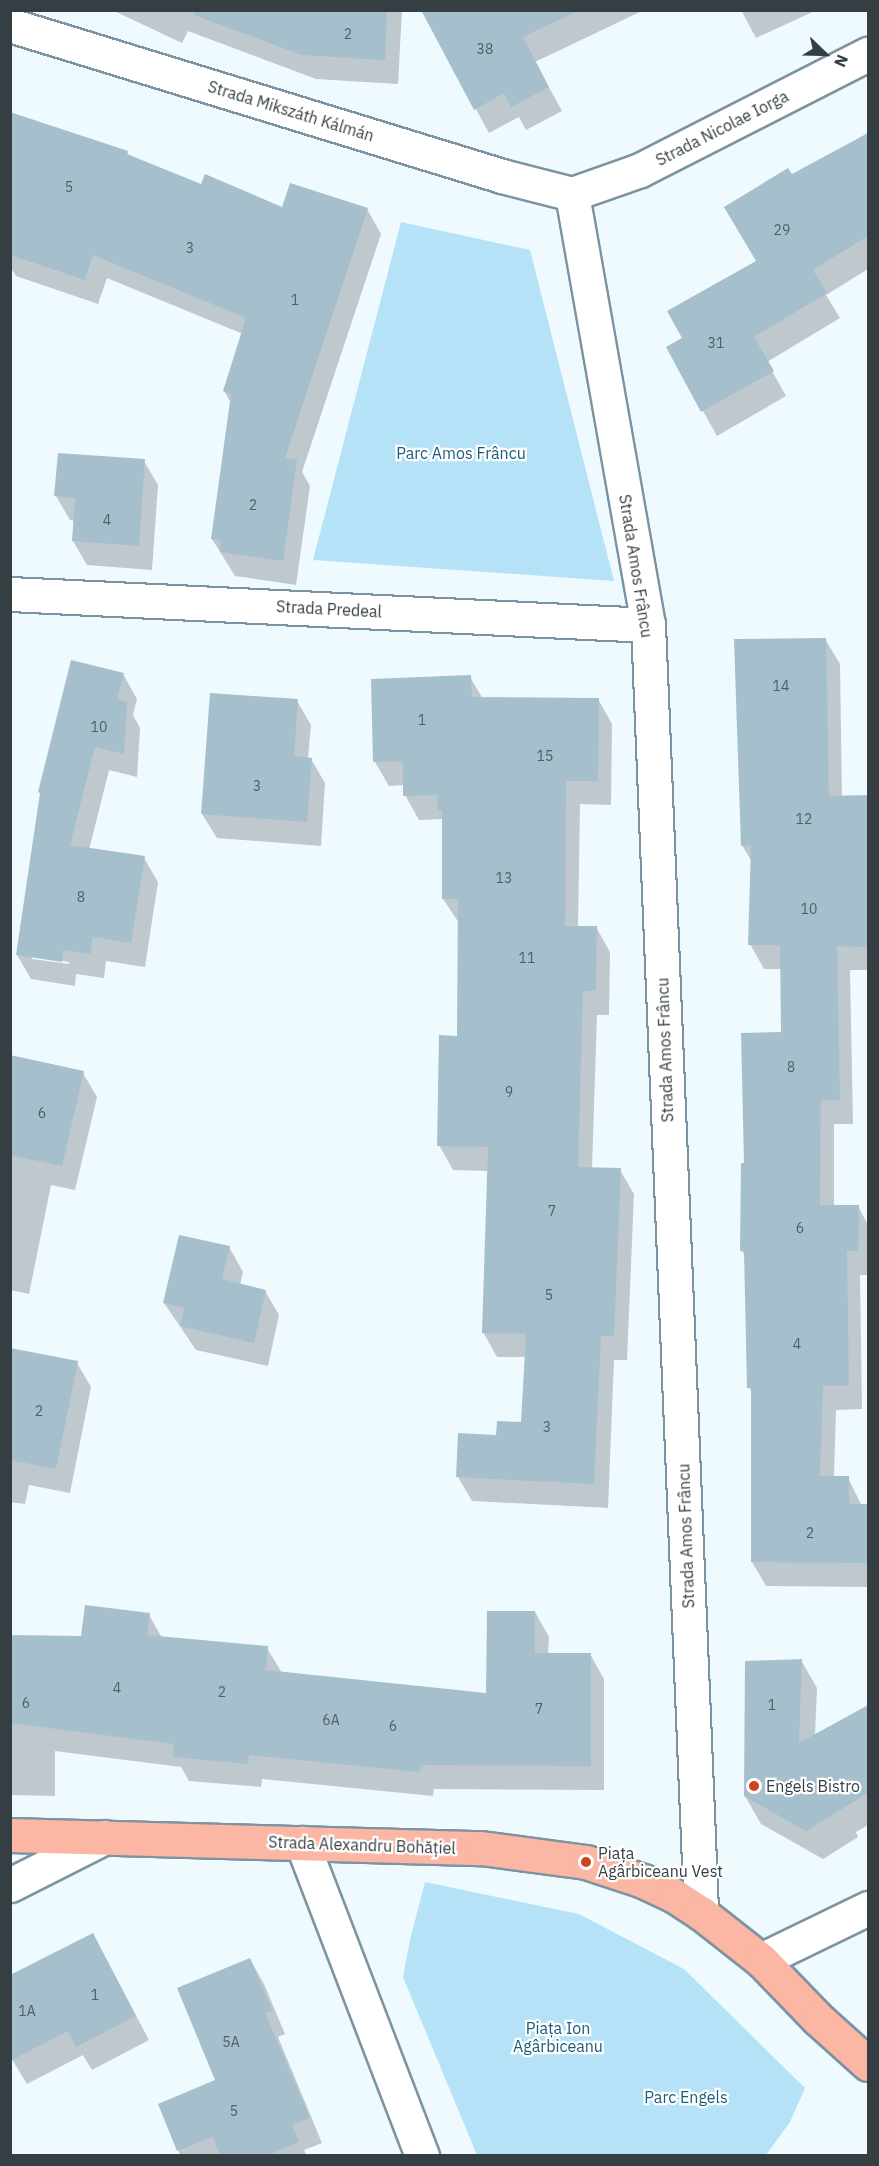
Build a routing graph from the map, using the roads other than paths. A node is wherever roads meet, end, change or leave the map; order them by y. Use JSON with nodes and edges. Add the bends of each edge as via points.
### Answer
{"nodes":[{"id":1,"x":10,"y":25,"type":"edge"},
{"id":2,"x":868,"y":54,"type":"edge"},
{"id":3,"x":572,"y":194,"type":"junction"},
{"id":4,"x":10,"y":594,"type":"edge"},
{"id":5,"x":648,"y":625,"type":"junction"},
{"id":6,"x":10,"y":1836,"type":"edge"},
{"id":7,"x":105,"y":1837,"type":"junction"},
{"id":8,"x":302,"y":1843,"type":"junction"},
{"id":9,"x":10,"y":1885,"type":"edge"},
{"id":10,"x":868,"y":1908,"type":"edge"},
{"id":11,"x":701,"y":1913,"type":"junction"},
{"id":12,"x":761,"y":1960,"type":"junction"},
{"id":13,"x":868,"y":2064,"type":"edge"},
{"id":14,"x":422,"y":2156,"type":"edge"}],
"edges":[{"from":1,"to":3,"type":"street","name":"Strada Mikszáth Kálmán"},
{"from":2,"to":3,"type":"street","name":"Strada Nicolae Iorga","via":[[640,170]]},
{"from":3,"to":5,"type":"street","name":"Strada Amos Frâncu"},
{"from":4,"to":5,"type":"street","name":"Strada Predeal"},
{"from":5,"to":11,"type":"street","name":"Strada Amos Frâncu"},
{"from":6,"to":7,"type":"main road","name":"Strada Alexandru Bohățiel"},
{"from":7,"to":8,"type":"main road","name":"Strada Alexandru Bohățiel"},
{"from":7,"to":9,"type":"street"},
{"from":8,"to":11,"type":"main road","name":"Strada Alexandru Bohățiel","via":[[481,1848],[586,1862],[643,1881]]},
{"from":8,"to":14,"type":"street"},
{"from":10,"to":12,"type":"street"},
{"from":11,"to":12,"type":"main road","name":"Strada Alexandru Bohățiel"},
{"from":12,"to":13,"type":"main road","name":"Strada Alexandru Bohățiel"}]}
